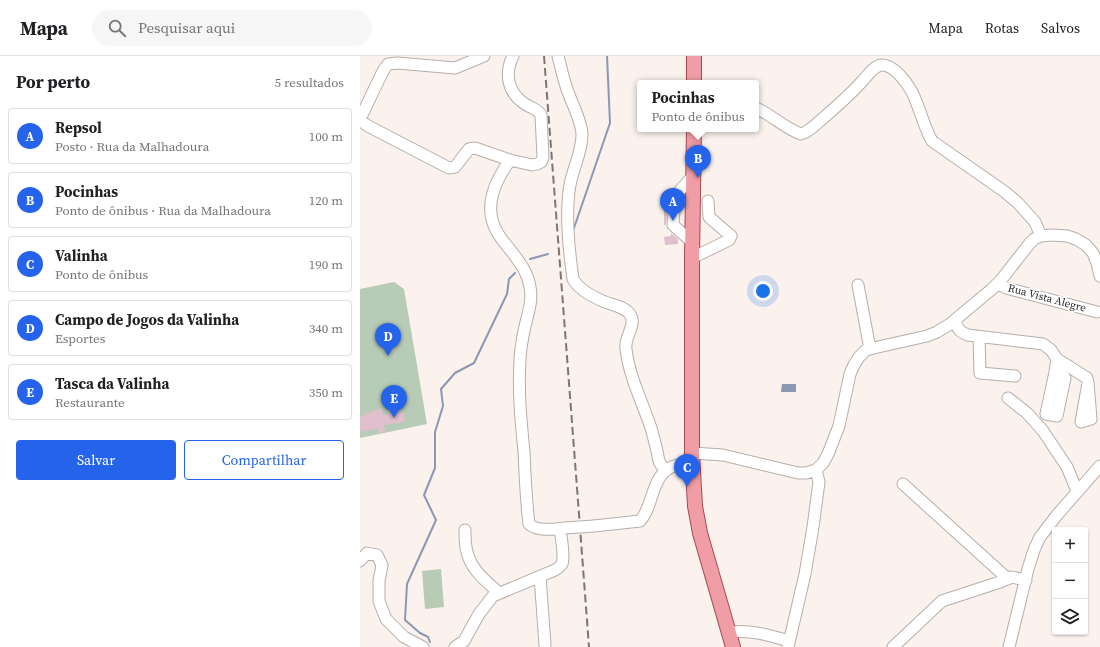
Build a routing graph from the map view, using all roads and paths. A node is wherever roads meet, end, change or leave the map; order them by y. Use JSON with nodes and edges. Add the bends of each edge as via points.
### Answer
{"nodes":[{"id":1,"x":484,"y":56,"type":"edge"},
{"id":2,"x":513,"y":56,"type":"edge"},
{"id":3,"x":558,"y":56,"type":"edge"},
{"id":4,"x":694,"y":56,"type":"edge"},
{"id":5,"x":433,"y":61,"type":"edge"},
{"id":6,"x":694,"y":80,"type":"edge"},
{"id":7,"x":759,"y":109,"type":"edge"},
{"id":8,"x":360,"y":120,"type":"edge"},
{"id":9,"x":694,"y":132,"type":"edge"},
{"id":10,"x":510,"y":160,"type":"junction"},
{"id":11,"x":692,"y":176,"type":"junction"},
{"id":12,"x":708,"y":200,"type":"dead end"},
{"id":13,"x":1041,"y":236,"type":"junction"},
{"id":14,"x":692,"y":242,"type":"junction"},
{"id":15,"x":692,"y":258,"type":"junction"},
{"id":16,"x":1100,"y":276,"type":"edge"},
{"id":17,"x":998,"y":283,"type":"junction"},
{"id":18,"x":858,"y":285,"type":"dead end"},
{"id":19,"x":1097,"y":312,"type":"dead end"},
{"id":20,"x":955,"y":320,"type":"junction"},
{"id":21,"x":979,"y":337,"type":"junction"},
{"id":22,"x":870,"y":349,"type":"junction"},
{"id":23,"x":1057,"y":359,"type":"junction"},
{"id":24,"x":1055,"y":372,"type":"dead end"},
{"id":25,"x":1015,"y":376,"type":"dead end"},
{"id":26,"x":1088,"y":383,"type":"dead end"},
{"id":27,"x":1008,"y":398,"type":"dead end"},
{"id":28,"x":692,"y":458,"type":"junction"},
{"id":29,"x":1100,"y":466,"type":"edge"},
{"id":30,"x":666,"y":470,"type":"junction"},
{"id":31,"x":816,"y":470,"type":"junction"},
{"id":32,"x":903,"y":484,"type":"dead end"},
{"id":33,"x":1077,"y":491,"type":"junction"},
{"id":34,"x":562,"y":528,"type":"junction"},
{"id":35,"x":465,"y":530,"type":"dead end"},
{"id":36,"x":360,"y":562,"type":"edge"},
{"id":37,"x":540,"y":576,"type":"junction"},
{"id":38,"x":1008,"y":579,"type":"junction"},
{"id":39,"x":1026,"y":580,"type":"junction"},
{"id":40,"x":499,"y":593,"type":"junction"},
{"id":41,"x":729,"y":633,"type":"junction"},
{"id":42,"x":788,"y":644,"type":"edge"},
{"id":43,"x":546,"y":645,"type":"dead end"},
{"id":44,"x":423,"y":647,"type":"edge"},
{"id":45,"x":455,"y":647,"type":"edge"},
{"id":46,"x":734,"y":647,"type":"edge"},
{"id":47,"x":893,"y":647,"type":"edge"},
{"id":48,"x":1009,"y":647,"type":"edge"}],
"edges":[{"from":1,"to":5,"type":"street","via":[[455,68]]},
{"from":2,"to":10,"type":"street","via":[[508,71],[511,89],[523,103],[541,115],[543,158],[541,162],[532,165]]},
{"from":3,"to":30,"type":"street","via":[[582,133],[580,152],[568,197],[573,279],[595,298],[626,311],[631,316],[632,322],[625,343],[626,351],[660,464]]},
{"from":4,"to":6,"type":"main road"},
{"from":5,"to":8,"type":"street","via":[[388,64]]},
{"from":7,"to":13,"type":"street","via":[[785,127],[801,134],[813,126],[875,68],[882,65],[889,67],[907,82],[932,140],[1018,203],[1035,222]]},
{"from":8,"to":10,"type":"street","via":[[449,168],[454,167],[469,149],[475,148]]},
{"from":9,"to":11,"type":"main road"},
{"from":10,"to":34,"type":"street","via":[[496,183],[491,203],[496,229],[521,264],[530,286],[531,297],[520,361],[520,406],[528,519],[533,528]]},
{"from":11,"to":14,"type":"main road"},
{"from":11,"to":14,"type":"street","via":[[675,196],[673,224]]},
{"from":12,"to":15,"type":"street","via":[[709,217],[731,236],[729,240]]},
{"from":13,"to":16,"type":"street","via":[[1067,236],[1086,245],[1093,253]]},
{"from":13,"to":17,"type":"street","via":[[1030,243]]},
{"from":14,"to":15,"type":"main road"},
{"from":15,"to":28,"type":"main road"},
{"from":17,"to":19,"type":"street","name":"Rua Vista Alegre","via":[[1006,288]]},
{"from":17,"to":20,"type":"street"},
{"from":18,"to":22,"type":"street"},
{"from":20,"to":21,"type":"street","via":[[957,328],[962,333]]},
{"from":20,"to":22,"type":"street","via":[[927,336]]},
{"from":21,"to":23,"type":"street","via":[[1044,344]]},
{"from":21,"to":25,"type":"street","via":[[980,373]]},
{"from":22,"to":31,"type":"street","via":[[866,350],[854,365],[836,436],[823,463]]},
{"from":23,"to":24,"type":"street"},
{"from":23,"to":26,"type":"street","via":[[1087,378]]},
{"from":27,"to":33,"type":"street","via":[[1027,413],[1043,431]]},
{"from":28,"to":30,"type":"street"},
{"from":28,"to":31,"type":"street","via":[[723,455],[798,473]]},
{"from":28,"to":41,"type":"main road","via":[[695,506],[700,533]]},
{"from":29,"to":33,"type":"street"},
{"from":30,"to":34,"type":"street","bridge":true,"via":[[659,478],[640,521]]},
{"from":31,"to":42,"type":"street","via":[[819,482],[818,496],[805,574]]},
{"from":32,"to":38,"type":"street"},
{"from":33,"to":39,"type":"street","via":[[1040,537]]},
{"from":34,"to":37,"type":"street","via":[[562,564]]},
{"from":35,"to":40,"type":"street","via":[[470,561],[477,573]]},
{"from":36,"to":44,"type":"street","via":[[367,553],[377,555],[382,565],[379,601],[386,619],[404,637]]},
{"from":37,"to":40,"type":"street"},
{"from":37,"to":43,"type":"street"},
{"from":38,"to":39,"type":"street","via":[[1011,577]]},
{"from":38,"to":47,"type":"street","via":[[942,601]]},
{"from":39,"to":48,"type":"street"},
{"from":40,"to":45,"type":"street","via":[[492,596],[464,641]]},
{"from":41,"to":42,"type":"street","via":[[741,631],[766,634]]},
{"from":41,"to":46,"type":"main road"}]}
